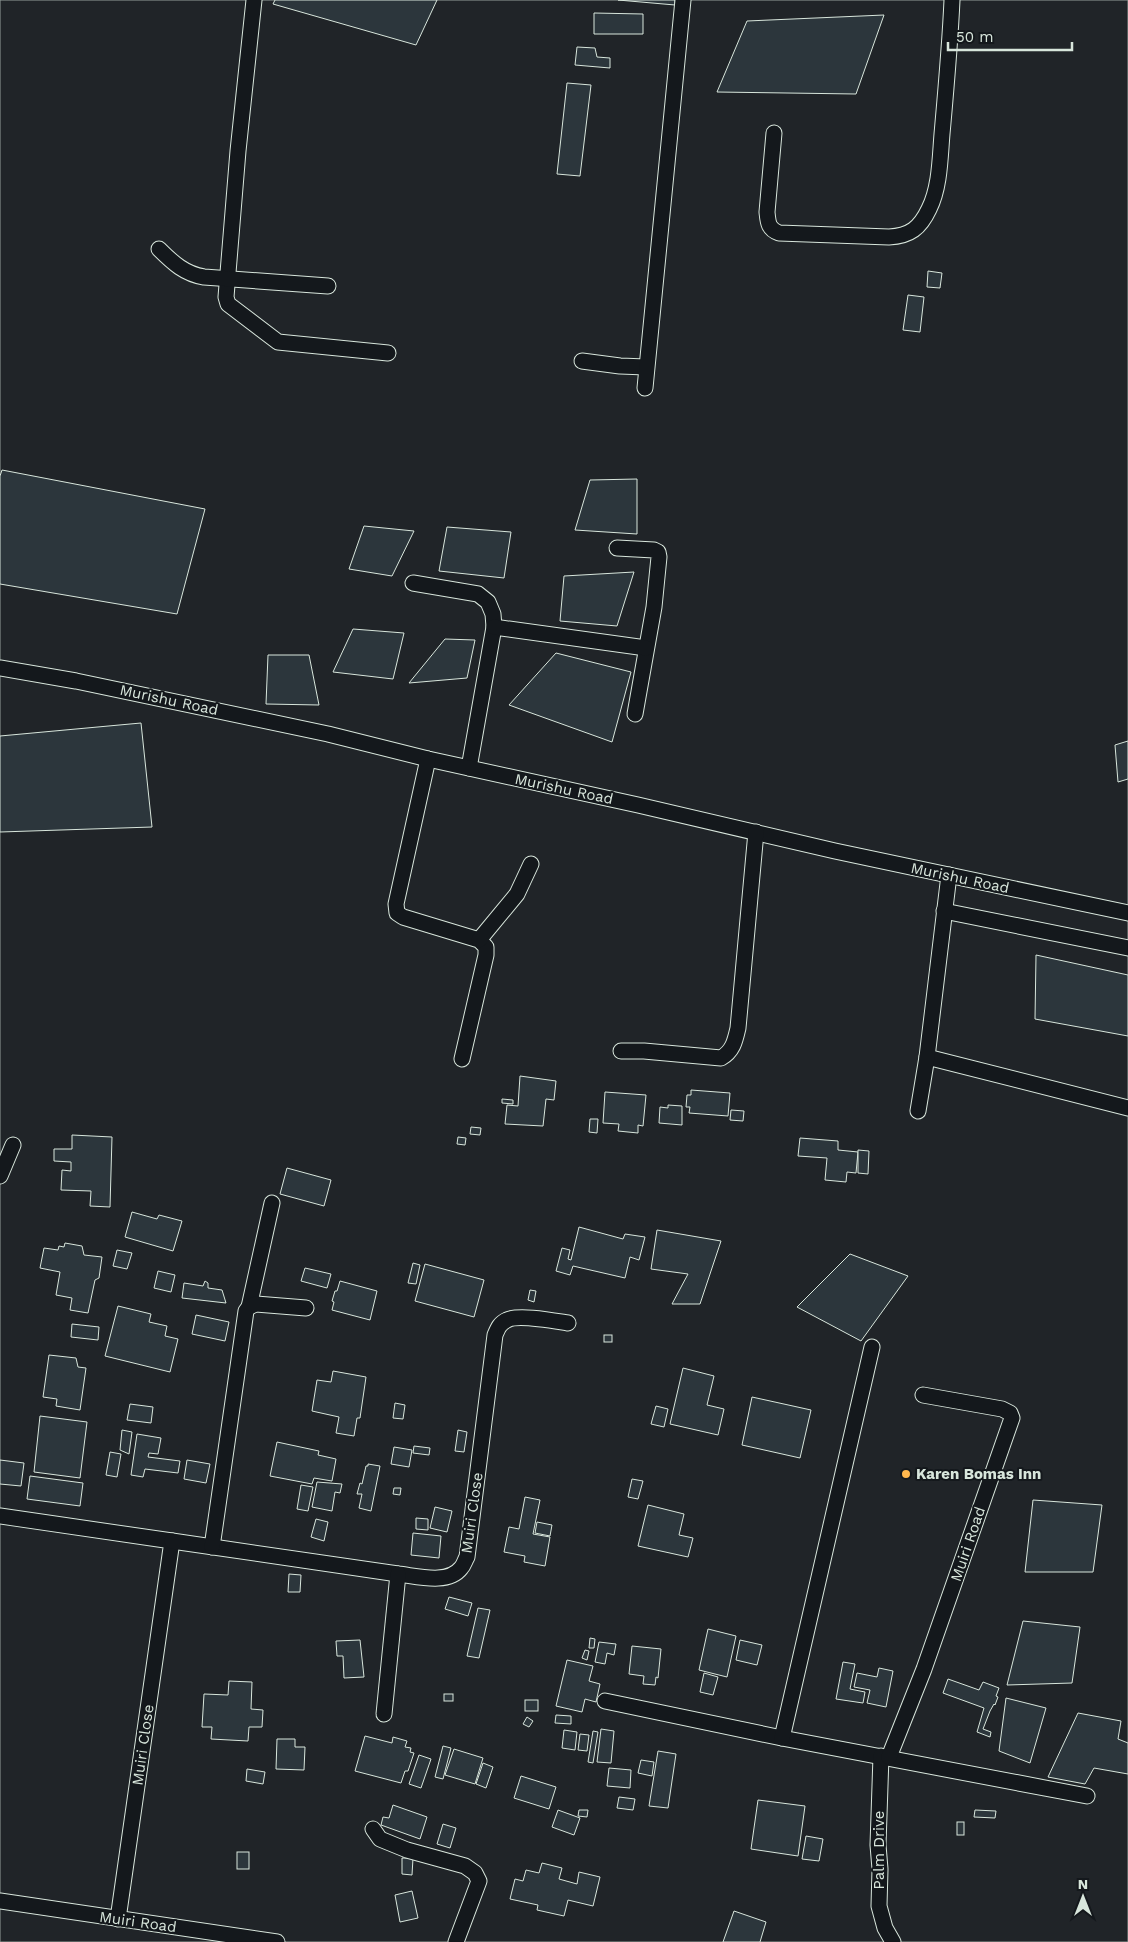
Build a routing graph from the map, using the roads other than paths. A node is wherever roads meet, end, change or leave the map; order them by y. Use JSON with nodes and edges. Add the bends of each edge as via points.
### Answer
{"nodes":[{"id":1,"x":254,"y":0,"type":"edge"},
{"id":2,"x":682,"y":0,"type":"edge"},
{"id":3,"x":952,"y":0,"type":"edge"},
{"id":4,"x":774,"y":133,"type":"dead end"},
{"id":5,"x":159,"y":249,"type":"dead end"},
{"id":6,"x":227,"y":278,"type":"junction"},
{"id":7,"x":328,"y":286,"type":"dead end"},
{"id":8,"x":388,"y":353,"type":"dead end"},
{"id":9,"x":582,"y":361,"type":"dead end"},
{"id":10,"x":646,"y":367,"type":"junction"},
{"id":11,"x":644,"y":388,"type":"dead end"},
{"id":12,"x":617,"y":548,"type":"dead end"},
{"id":13,"x":413,"y":583,"type":"dead end"},
{"id":14,"x":494,"y":627,"type":"junction"},
{"id":15,"x":646,"y":648,"type":"junction"},
{"id":16,"x":0,"y":668,"type":"edge"},
{"id":17,"x":636,"y":714,"type":"dead end"},
{"id":18,"x":428,"y":759,"type":"junction"},
{"id":19,"x":469,"y":768,"type":"junction"},
{"id":20,"x":756,"y":832,"type":"junction"},
{"id":21,"x":531,"y":864,"type":"dead end"},
{"id":22,"x":949,"y":875,"type":"junction"},
{"id":23,"x":944,"y":911,"type":"junction"},
{"id":24,"x":1128,"y":914,"type":"edge"},
{"id":25,"x":479,"y":940,"type":"junction"},
{"id":26,"x":1128,"y":948,"type":"edge"},
{"id":27,"x":621,"y":1052,"type":"dead end"},
{"id":28,"x":926,"y":1057,"type":"junction"},
{"id":29,"x":462,"y":1058,"type":"dead end"},
{"id":30,"x":1128,"y":1108,"type":"edge"},
{"id":31,"x":918,"y":1111,"type":"dead end"},
{"id":32,"x":13,"y":1145,"type":"dead end"},
{"id":33,"x":0,"y":1176,"type":"edge"},
{"id":34,"x":272,"y":1203,"type":"dead end"},
{"id":35,"x":249,"y":1307,"type":"junction"},
{"id":36,"x":306,"y":1308,"type":"dead end"},
{"id":37,"x":568,"y":1323,"type":"dead end"},
{"id":38,"x":872,"y":1347,"type":"dead end"},
{"id":39,"x":923,"y":1396,"type":"dead end"},
{"id":40,"x":0,"y":1516,"type":"edge"},
{"id":41,"x":172,"y":1541,"type":"junction"},
{"id":42,"x":212,"y":1547,"type":"junction"},
{"id":43,"x":398,"y":1574,"type":"junction"},
{"id":44,"x":605,"y":1701,"type":"dead end"},
{"id":45,"x":384,"y":1714,"type":"dead end"},
{"id":46,"x":782,"y":1738,"type":"junction"},
{"id":47,"x":885,"y":1757,"type":"junction"},
{"id":48,"x":1087,"y":1796,"type":"dead end"},
{"id":49,"x":373,"y":1829,"type":"dead end"},
{"id":50,"x":0,"y":1901,"type":"edge"},
{"id":51,"x":118,"y":1919,"type":"junction"},
{"id":52,"x":277,"y":1942,"type":"edge"},
{"id":53,"x":456,"y":1942,"type":"edge"},
{"id":54,"x":893,"y":1942,"type":"edge"}],
"edges":[{"from":1,"to":6,"type":"street"},
{"from":2,"to":10,"type":"street"},
{"from":3,"to":4,"type":"street","via":[[950,52],[936,184],[930,209],[911,233],[889,237],[779,233],[772,230],[767,212]]},
{"from":5,"to":6,"type":"street","via":[[190,275]]},
{"from":6,"to":7,"type":"street"},
{"from":6,"to":8,"type":"street","via":[[228,304],[278,342]]},
{"from":9,"to":10,"type":"street"},
{"from":10,"to":11,"type":"street"},
{"from":12,"to":15,"type":"street","via":[[658,552],[654,607]]},
{"from":13,"to":14,"type":"street","via":[[478,594],[488,602]]},
{"from":14,"to":15,"type":"street"},
{"from":14,"to":19,"type":"street"},
{"from":15,"to":17,"type":"street"},
{"from":16,"to":18,"type":"street","name":"Murishu Road","via":[[328,734]]},
{"from":18,"to":19,"type":"street","name":"Murishu Road"},
{"from":18,"to":25,"type":"street","via":[[396,904],[397,913],[404,918]]},
{"from":19,"to":20,"type":"street","name":"Murishu Road"},
{"from":20,"to":22,"type":"street","name":"Murishu Road"},
{"from":20,"to":27,"type":"street","via":[[738,1028],[729,1053],[721,1058]]},
{"from":21,"to":25,"type":"street","via":[[517,894]]},
{"from":22,"to":23,"type":"street"},
{"from":22,"to":24,"type":"street","name":"Murishu Road"},
{"from":23,"to":26,"type":"street"},
{"from":23,"to":28,"type":"street"},
{"from":25,"to":29,"type":"street","via":[[486,947],[486,955]]},
{"from":28,"to":30,"type":"street"},
{"from":28,"to":31,"type":"street"},
{"from":32,"to":33,"type":"street"},
{"from":34,"to":35,"type":"street"},
{"from":35,"to":36,"type":"street","via":[[262,1304]]},
{"from":35,"to":42,"type":"street"},
{"from":37,"to":43,"type":"street","name":"Muiri Close","via":[[509,1318],[498,1326],[467,1557],[451,1576],[436,1578]]},
{"from":38,"to":46,"type":"street"},
{"from":39,"to":47,"type":"street","name":"Muiri Road","via":[[1002,1409],[1012,1418],[924,1668]]},
{"from":40,"to":41,"type":"street","name":"Muiri Close"},
{"from":41,"to":42,"type":"street","name":"Muiri Close"},
{"from":41,"to":51,"type":"street","name":"Muiri Close"},
{"from":42,"to":43,"type":"street","name":"Muiri Close"},
{"from":43,"to":45,"type":"street"},
{"from":44,"to":46,"type":"street"},
{"from":46,"to":47,"type":"street"},
{"from":47,"to":48,"type":"street"},
{"from":47,"to":54,"type":"street","name":"Palm Drive","via":[[878,1844],[879,1906]]},
{"from":49,"to":53,"type":"street","via":[[380,1838],[407,1850],[465,1866],[475,1873],[479,1881]]},
{"from":50,"to":51,"type":"street","name":"Muiri Road"},
{"from":51,"to":52,"type":"street","name":"Muiri Road"}]}
